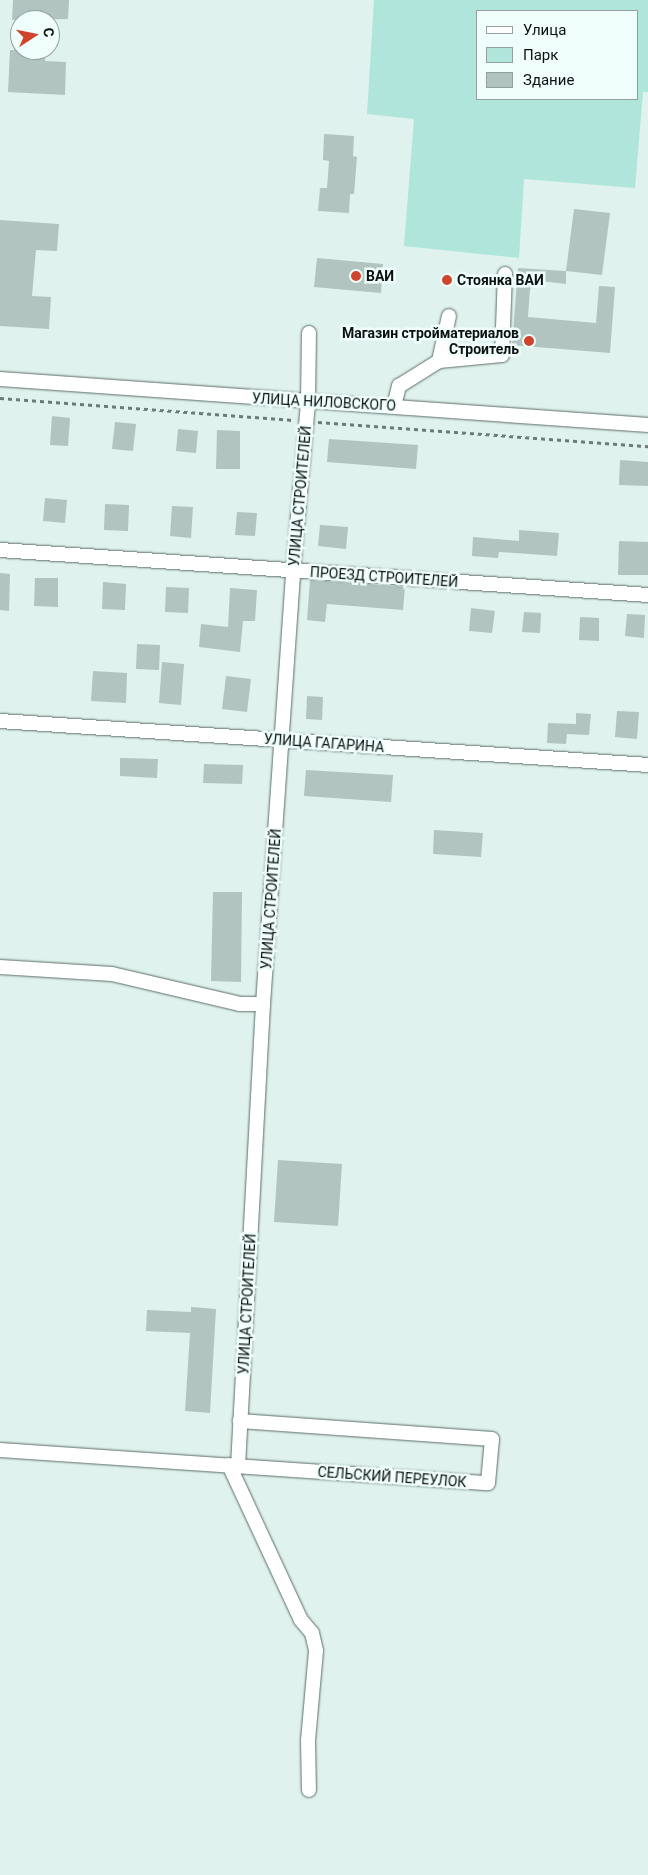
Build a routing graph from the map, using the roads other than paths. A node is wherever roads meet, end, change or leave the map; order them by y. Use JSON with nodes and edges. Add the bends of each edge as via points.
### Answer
{"nodes":[{"id":1,"x":505,"y":274,"type":"dead end"},
{"id":2,"x":449,"y":316,"type":"dead end"},
{"id":3,"x":309,"y":333,"type":"dead end"},
{"id":4,"x":439,"y":360,"type":"junction"},
{"id":5,"x":0,"y":379,"type":"edge"},
{"id":6,"x":308,"y":402,"type":"junction"},
{"id":7,"x":394,"y":406,"type":"junction"},
{"id":8,"x":648,"y":425,"type":"edge"},
{"id":9,"x":0,"y":550,"type":"edge"},
{"id":10,"x":293,"y":571,"type":"junction"},
{"id":11,"x":648,"y":595,"type":"edge"},
{"id":12,"x":0,"y":721,"type":"edge"},
{"id":13,"x":283,"y":740,"type":"junction"},
{"id":14,"x":648,"y":765,"type":"edge"},
{"id":15,"x":0,"y":967,"type":"edge"},
{"id":16,"x":263,"y":1004,"type":"junction"},
{"id":17,"x":240,"y":1421,"type":"junction"},
{"id":18,"x":0,"y":1450,"type":"edge"},
{"id":19,"x":233,"y":1466,"type":"junction"},
{"id":20,"x":309,"y":1790,"type":"dead end"}],
"edges":[{"from":1,"to":4,"type":"street","via":[[502,355]]},
{"from":2,"to":4,"type":"street"},
{"from":3,"to":6,"type":"street","name":"УЛИЦА СТРОИТЕЛЕЙ"},
{"from":4,"to":7,"type":"street","via":[[399,386]]},
{"from":5,"to":6,"type":"street","name":"УЛИЦА НИЛОВСКОГО"},
{"from":6,"to":7,"type":"street","name":"УЛИЦА НИЛОВСКОГО"},
{"from":6,"to":10,"type":"street","name":"УЛИЦА СТРОИТЕЛЕЙ"},
{"from":7,"to":8,"type":"street","name":"УЛИЦА НИЛОВСКОГО"},
{"from":9,"to":10,"type":"street","name":"ПРОЕЗД СТРОИТЕЛЕЙ"},
{"from":10,"to":11,"type":"street","name":"ПРОЕЗД СТРОИТЕЛЕЙ"},
{"from":10,"to":13,"type":"street","name":"УЛИЦА СТРОИТЕЛЕЙ"},
{"from":12,"to":13,"type":"street","name":"УЛИЦА ГАГАРИНА"},
{"from":13,"to":14,"type":"street","name":"УЛИЦА ГАГАРИНА"},
{"from":13,"to":16,"type":"street","name":"УЛИЦА СТРОИТЕЛЕЙ"},
{"from":15,"to":16,"type":"street","via":[[112,974],[240,1004]]},
{"from":16,"to":17,"type":"street","name":"УЛИЦА СТРОИТЕЛЕЙ"},
{"from":17,"to":19,"type":"street","name":"УЛИЦА СТРОИТЕЛЕЙ"},
{"from":17,"to":19,"type":"street","name":"СЕЛЬСКИЙ ПЕРЕУЛОК","via":[[492,1439],[488,1483]]},
{"from":18,"to":19,"type":"street","name":"СЕЛЬСКИЙ ПЕРЕУЛОК"},
{"from":19,"to":20,"type":"street","via":[[301,1620],[312,1634],[316,1651],[308,1740]]}]}
